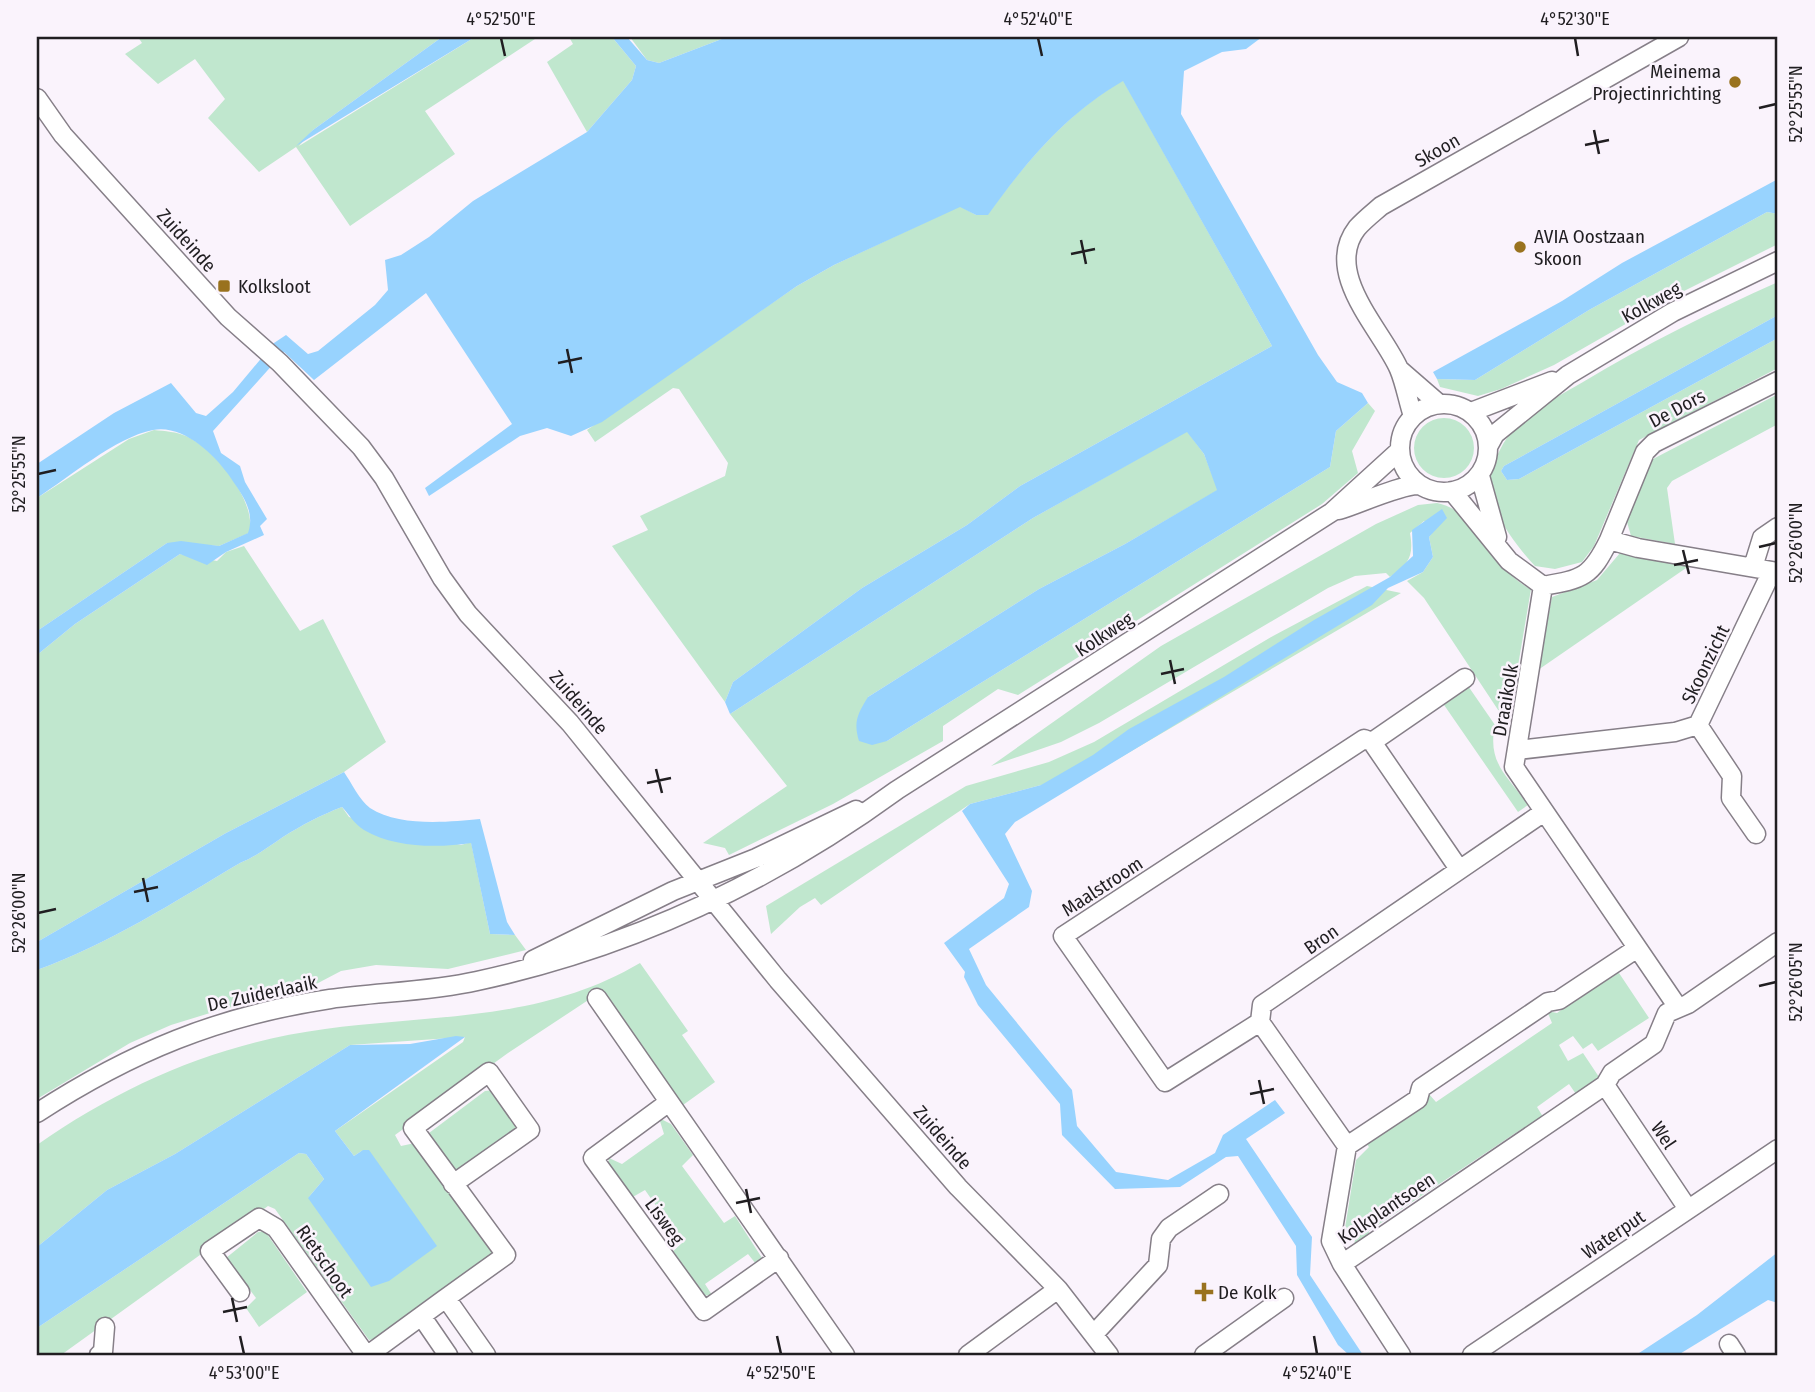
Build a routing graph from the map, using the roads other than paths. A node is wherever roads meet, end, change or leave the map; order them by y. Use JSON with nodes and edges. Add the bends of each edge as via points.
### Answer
{"nodes":[{"id":1,"x":1679,"y":37,"type":"edge"},
{"id":2,"x":37,"y":98,"type":"edge"},
{"id":3,"x":1778,"y":262,"type":"edge"},
{"id":4,"x":1400,"y":370,"type":"junction"},
{"id":5,"x":1568,"y":375,"type":"junction"},
{"id":6,"x":1778,"y":381,"type":"edge"},
{"id":7,"x":1438,"y":403,"type":"junction"},
{"id":8,"x":1471,"y":412,"type":"junction"},
{"id":9,"x":1412,"y":416,"type":"junction"},
{"id":10,"x":1489,"y":444,"type":"junction"},
{"id":11,"x":1399,"y":451,"type":"junction"},
{"id":12,"x":1480,"y":476,"type":"junction"},
{"id":13,"x":1419,"y":485,"type":"junction"},
{"id":14,"x":1452,"y":491,"type":"junction"},
{"id":15,"x":1332,"y":512,"type":"junction"},
{"id":16,"x":1778,"y":527,"type":"edge"},
{"id":17,"x":1609,"y":540,"type":"junction"},
{"id":18,"x":1501,"y":551,"type":"junction"},
{"id":19,"x":1753,"y":567,"type":"junction"},
{"id":20,"x":1775,"y":571,"type":"edge"},
{"id":21,"x":1543,"y":586,"type":"junction"},
{"id":22,"x":1465,"y":678,"type":"dead end"},
{"id":23,"x":1698,"y":725,"type":"junction"},
{"id":24,"x":1372,"y":742,"type":"junction"},
{"id":25,"x":1518,"y":751,"type":"junction"},
{"id":26,"x":897,"y":790,"type":"junction"},
{"id":27,"x":1544,"y":812,"type":"junction"},
{"id":28,"x":1756,"y":834,"type":"dead end"},
{"id":29,"x":1460,"y":869,"type":"junction"},
{"id":30,"x":699,"y":881,"type":"junction"},
{"id":31,"x":715,"y":900,"type":"junction"},
{"id":32,"x":1778,"y":942,"type":"edge"},
{"id":33,"x":1636,"y":949,"type":"junction"},
{"id":34,"x":474,"y":982,"type":"junction"},
{"id":35,"x":597,"y":998,"type":"dead end"},
{"id":36,"x":1677,"y":1006,"type":"junction"},
{"id":37,"x":1260,"y":1022,"type":"junction"},
{"id":38,"x":1605,"y":1085,"type":"junction"},
{"id":39,"x":669,"y":1102,"type":"junction"},
{"id":40,"x":37,"y":1113,"type":"edge"},
{"id":41,"x":1347,"y":1146,"type":"junction"},
{"id":42,"x":1778,"y":1149,"type":"edge"},
{"id":43,"x":453,"y":1184,"type":"junction"},
{"id":44,"x":1219,"y":1194,"type":"dead end"},
{"id":45,"x":1688,"y":1209,"type":"junction"},
{"id":46,"x":779,"y":1258,"type":"junction"},
{"id":47,"x":1342,"y":1264,"type":"junction"},
{"id":48,"x":1058,"y":1289,"type":"junction"},
{"id":49,"x":240,"y":1292,"type":"dead end"},
{"id":50,"x":446,"y":1298,"type":"junction"},
{"id":51,"x":1284,"y":1298,"type":"dead end"},
{"id":52,"x":422,"y":1317,"type":"junction"},
{"id":53,"x":105,"y":1327,"type":"dead end"},
{"id":54,"x":1094,"y":1334,"type":"junction"},
{"id":55,"x":104,"y":1354,"type":"edge"},
{"id":56,"x":367,"y":1355,"type":"edge"},
{"id":57,"x":448,"y":1355,"type":"edge"},
{"id":58,"x":486,"y":1355,"type":"edge"},
{"id":59,"x":845,"y":1355,"type":"edge"},
{"id":60,"x":968,"y":1355,"type":"edge"},
{"id":61,"x":1109,"y":1355,"type":"edge"},
{"id":62,"x":1203,"y":1355,"type":"edge"},
{"id":63,"x":1401,"y":1355,"type":"edge"},
{"id":64,"x":1472,"y":1355,"type":"edge"}],
"edges":[{"from":1,"to":4,"type":"street","name":"Skoon","via":[[1381,206],[1356,229],[1347,251],[1348,272],[1355,293]]},
{"from":2,"to":30,"type":"street","name":"Zuideinde","via":[[63,135],[228,317],[280,363],[367,455],[468,614],[570,723]]},
{"from":3,"to":5,"type":"street","name":"Kolkweg","via":[[1673,312]]},
{"from":4,"to":7,"type":"street","name":"Skoon"},
{"from":4,"to":9,"type":"street","name":"Skoon"},
{"from":5,"to":8,"type":"street","name":"Kolkweg"},
{"from":5,"to":10,"type":"street","name":"Kolkweg"},
{"from":6,"to":17,"type":"street","name":"De Dors","via":[[1654,443],[1645,452]]},
{"from":7,"to":8,"type":"street","via":[[1459,405]]},
{"from":7,"to":9,"type":"street"},
{"from":8,"to":10,"type":"street","via":[[1482,424]]},
{"from":9,"to":11,"type":"street"},
{"from":10,"to":12,"type":"street"},
{"from":11,"to":13,"type":"street","via":[[1406,471]]},
{"from":11,"to":15,"type":"street","name":"Kolkweg"},
{"from":12,"to":14,"type":"street"},
{"from":12,"to":18,"type":"street"},
{"from":13,"to":14,"type":"street"},
{"from":13,"to":15,"type":"street","name":"Kolkweg","via":[[1407,485]]},
{"from":14,"to":18,"type":"street"},
{"from":15,"to":26,"type":"street","name":"Kolkweg"},
{"from":16,"to":19,"type":"street","via":[[1762,538]]},
{"from":17,"to":19,"type":"street"},
{"from":17,"to":21,"type":"street","via":[[1595,567],[1569,581]]},
{"from":18,"to":21,"type":"street"},
{"from":19,"to":20,"type":"street"},
{"from":20,"to":23,"type":"street","name":"Skoonzicht"},
{"from":21,"to":25,"type":"street","name":"Draaikolk"},
{"from":22,"to":24,"type":"street","name":"Maalstroom"},
{"from":23,"to":25,"type":"street","name":"Skoonzicht","via":[[1675,732]]},
{"from":23,"to":28,"type":"street","via":[[1732,776],[1731,798]]},
{"from":24,"to":29,"type":"street"},
{"from":24,"to":37,"type":"street","name":"Maalstroom","via":[[1364,739],[1063,936],[1165,1082]]},
{"from":25,"to":27,"type":"street","name":"Draaikolk","via":[[1514,767]]},
{"from":26,"to":30,"type":"street","name":"Kolkweg"},
{"from":26,"to":31,"type":"street","name":"Kolkweg","via":[[828,839]]},
{"from":27,"to":29,"type":"street","name":"Bron"},
{"from":27,"to":33,"type":"street","name":"Draaikolk"},
{"from":29,"to":37,"type":"street","name":"Bron","via":[[1262,1005]]},
{"from":30,"to":31,"type":"street","name":"Zuideinde"},
{"from":30,"to":34,"type":"street","name":"De Zuiderlaaik","via":[[533,960]]},
{"from":31,"to":34,"type":"street","name":"De Zuiderlaaik","via":[[604,947]]},
{"from":31,"to":48,"type":"street","name":"Zuideinde","via":[[949,1177]]},
{"from":32,"to":36,"type":"street","via":[[1688,1004]]},
{"from":33,"to":36,"type":"street","name":"Draaikolk"},
{"from":33,"to":41,"type":"street","via":[[1444,1072],[1421,1088],[1418,1100]]},
{"from":34,"to":40,"type":"street","name":"De Zuiderlaaik","via":[[330,999],[211,1024],[151,1048]]},
{"from":35,"to":39,"type":"street"},
{"from":36,"to":38,"type":"street","via":[[1668,1013],[1654,1044],[1612,1073]]},
{"from":37,"to":41,"type":"street"},
{"from":38,"to":45,"type":"street","name":"Wel"},
{"from":38,"to":47,"type":"street","name":"Kolkplantsoen"},
{"from":39,"to":46,"type":"street"},
{"from":39,"to":46,"type":"street","name":"Lisweg","via":[[593,1158],[704,1311]]},
{"from":41,"to":47,"type":"street","name":"Kolkplantsoen","via":[[1331,1241]]},
{"from":42,"to":45,"type":"street","name":"Waterput"},
{"from":43,"to":43,"type":"street","via":[[530,1130],[489,1073],[413,1128]]},
{"from":43,"to":50,"type":"street","via":[[506,1255]]},
{"from":44,"to":54,"type":"street","via":[[1169,1228],[1161,1239],[1158,1265]]},
{"from":45,"to":64,"type":"street","name":"Waterput"},
{"from":46,"to":59,"type":"street"},
{"from":47,"to":63,"type":"street"},
{"from":48,"to":54,"type":"street","name":"Zuideinde"},
{"from":48,"to":60,"type":"street"},
{"from":49,"to":56,"type":"street","name":"Rietschoot","via":[[210,1251],[259,1218],[276,1228]]},
{"from":50,"to":52,"type":"street","name":"Rietschoot"},
{"from":50,"to":58,"type":"street"},
{"from":51,"to":62,"type":"street"},
{"from":52,"to":56,"type":"street","name":"Rietschoot"},
{"from":52,"to":57,"type":"street"},
{"from":53,"to":55,"type":"street"},
{"from":54,"to":61,"type":"street","name":"Zuideinde"}]}
